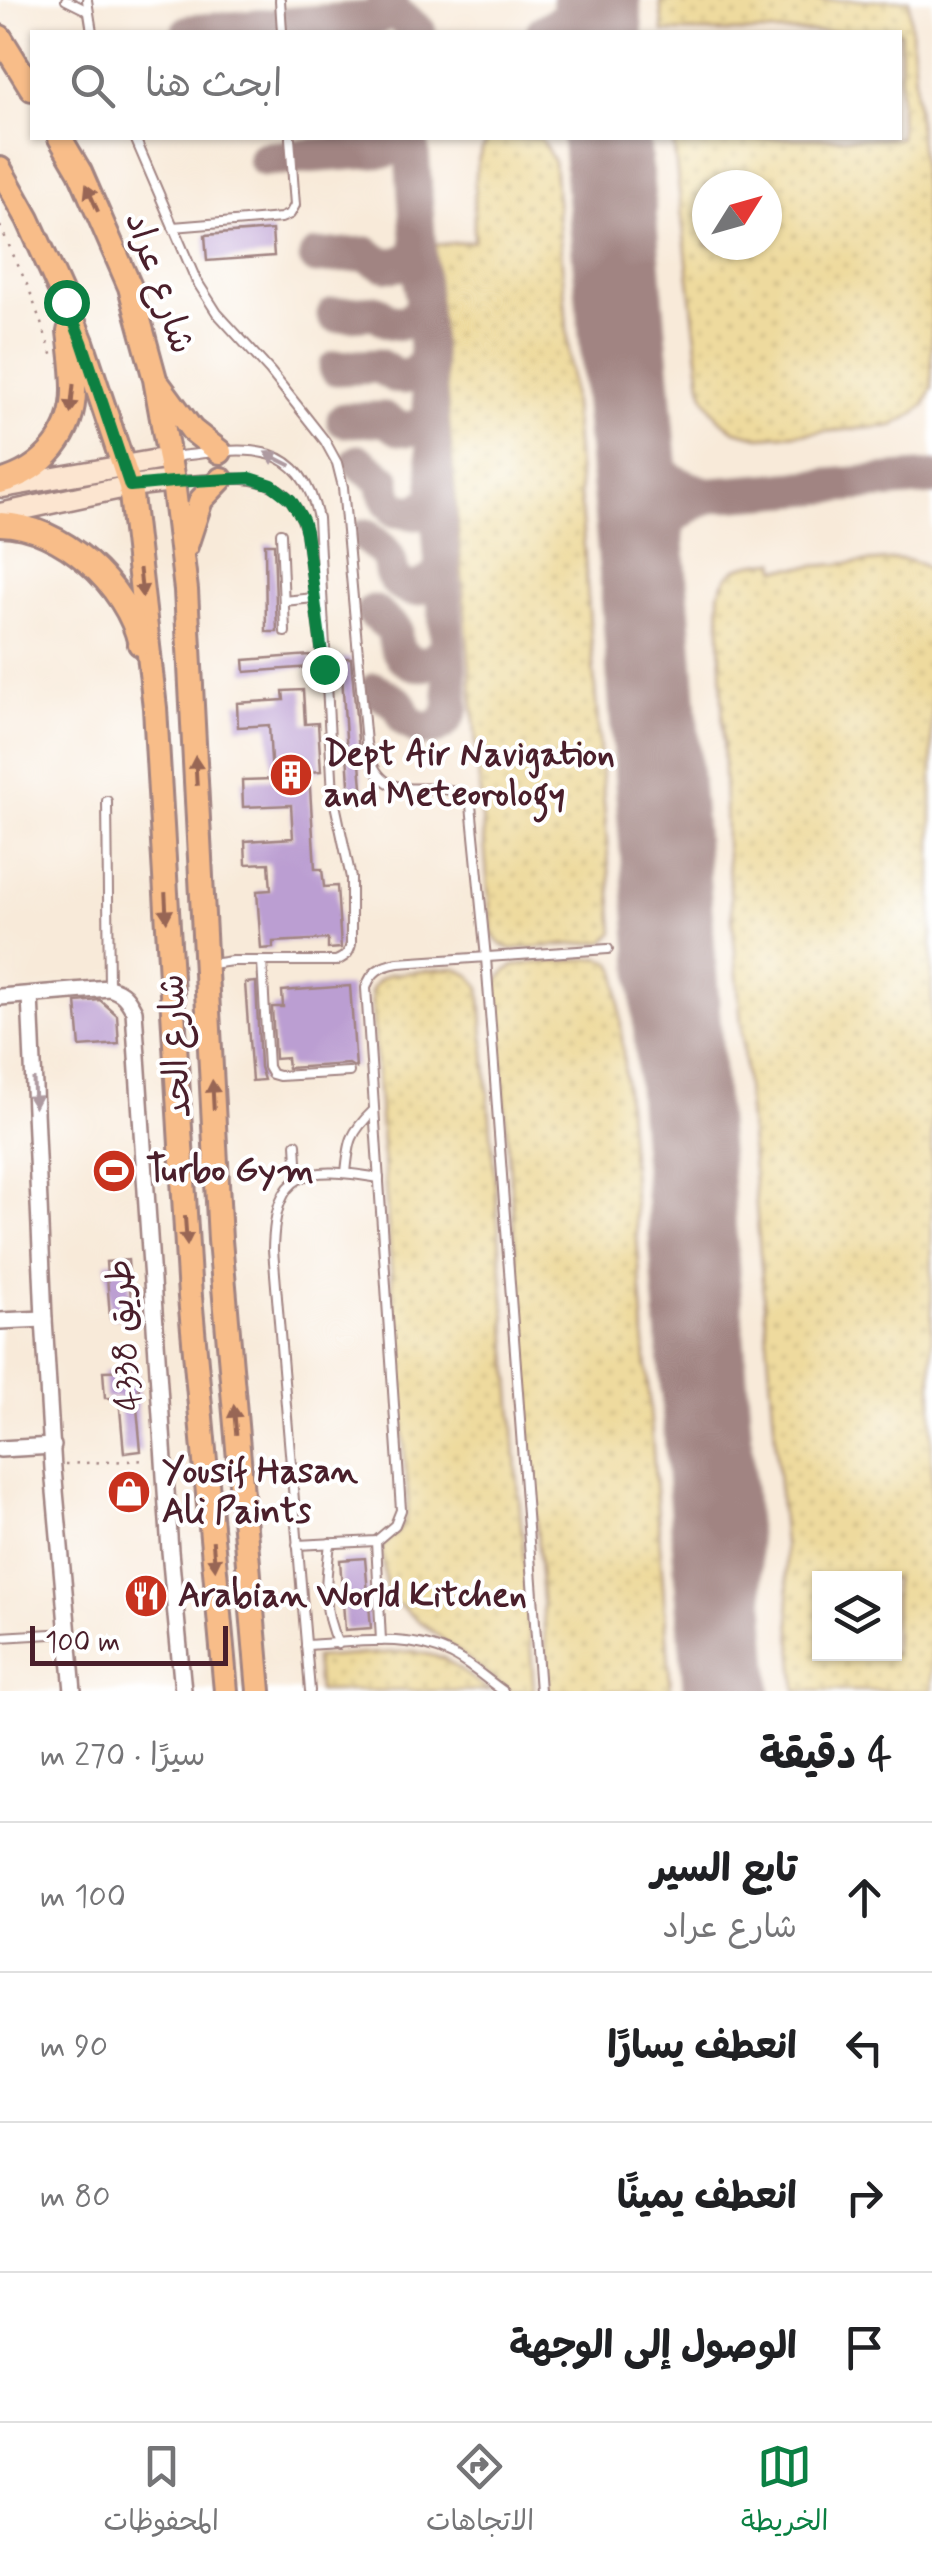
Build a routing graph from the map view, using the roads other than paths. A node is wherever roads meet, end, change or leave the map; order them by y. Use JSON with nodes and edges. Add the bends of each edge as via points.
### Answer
{"nodes":[{"id":1,"x":66,"y":0,"type":"edge"},
{"id":2,"x":87,"y":0,"type":"edge"},
{"id":3,"x":280,"y":0,"type":"edge"},
{"id":4,"x":88,"y":11,"type":"junction"},
{"id":5,"x":92,"y":30,"type":"edge"},
{"id":6,"x":282,"y":30,"type":"edge"},
{"id":7,"x":0,"y":36,"type":"edge"},
{"id":8,"x":30,"y":86,"type":"edge"},
{"id":9,"x":61,"y":140,"type":"edge"},
{"id":10,"x":135,"y":140,"type":"edge"},
{"id":11,"x":290,"y":140,"type":"edge"},
{"id":12,"x":0,"y":170,"type":"edge"},
{"id":13,"x":173,"y":228,"type":"junction"},
{"id":14,"x":66,"y":302,"type":"junction"},
{"id":15,"x":154,"y":378,"type":"junction"},
{"id":16,"x":220,"y":452,"type":"junction"},
{"id":17,"x":171,"y":470,"type":"junction"},
{"id":18,"x":127,"y":476,"type":"junction"},
{"id":19,"x":221,"y":480,"type":"junction"},
{"id":20,"x":0,"y":484,"type":"edge"},
{"id":21,"x":0,"y":514,"type":"edge"},
{"id":22,"x":0,"y":524,"type":"edge"},
{"id":23,"x":281,"y":533,"type":"dead end"},
{"id":24,"x":320,"y":552,"type":"junction"},
{"id":25,"x":308,"y":554,"type":"junction"},
{"id":26,"x":182,"y":559,"type":"junction"},
{"id":27,"x":322,"y":584,"type":"junction"},
{"id":28,"x":312,"y":585,"type":"junction"},
{"id":29,"x":314,"y":598,"type":"junction"},
{"id":30,"x":284,"y":601,"type":"junction"},
{"id":31,"x":285,"y":632,"type":"dead end"},
{"id":32,"x":328,"y":680,"type":"junction"},
{"id":33,"x":154,"y":708,"type":"junction"},
{"id":34,"x":107,"y":801,"type":"dead end"},
{"id":35,"x":608,"y":949,"type":"dead end"},
{"id":36,"x":486,"y":958,"type":"junction"},
{"id":37,"x":262,"y":961,"type":"junction"},
{"id":38,"x":206,"y":965,"type":"junction"},
{"id":39,"x":109,"y":988,"type":"junction"},
{"id":40,"x":30,"y":996,"type":"junction"},
{"id":41,"x":0,"y":997,"type":"edge"},
{"id":42,"x":349,"y":1072,"type":"dead end"},
{"id":43,"x":374,"y":1111,"type":"junction"},
{"id":44,"x":296,"y":1144,"type":"dead end"},
{"id":45,"x":346,"y":1172,"type":"junction"},
{"id":46,"x":298,"y":1178,"type":"junction"},
{"id":47,"x":379,"y":1178,"type":"junction"},
{"id":48,"x":44,"y":1319,"type":"junction"},
{"id":49,"x":0,"y":1321,"type":"edge"},
{"id":50,"x":53,"y":1446,"type":"junction"},
{"id":51,"x":0,"y":1449,"type":"edge"},
{"id":52,"x":376,"y":1541,"type":"junction"},
{"id":53,"x":330,"y":1543,"type":"junction"},
{"id":54,"x":298,"y":1544,"type":"junction"},
{"id":55,"x":68,"y":1634,"type":"junction"},
{"id":56,"x":0,"y":1637,"type":"edge"},
{"id":57,"x":381,"y":1641,"type":"junction"},
{"id":58,"x":338,"y":1644,"type":"junction"},
{"id":59,"x":306,"y":1645,"type":"junction"},
{"id":60,"x":73,"y":1691,"type":"edge"},
{"id":61,"x":183,"y":1691,"type":"edge"},
{"id":62,"x":226,"y":1691,"type":"edge"},
{"id":63,"x":259,"y":1691,"type":"edge"},
{"id":64,"x":310,"y":1691,"type":"edge"},
{"id":65,"x":502,"y":1691,"type":"edge"},
{"id":66,"x":540,"y":1691,"type":"edge"}],
"edges":[{"from":1,"to":4,"type":"lane"},
{"from":2,"to":4,"type":"lane"},
{"from":3,"to":6,"type":"lane"},
{"from":4,"to":5,"type":"lane"},
{"from":7,"to":8,"type":"main road"},
{"from":15,"to":9,"type":"main road","name":"شارع عراد","one_way":true,"via":[[130,287]]},
{"from":10,"to":13,"type":"lane"},
{"from":11,"to":13,"type":"lane","via":[[296,205],[290,214]]},
{"from":12,"to":14,"type":"main road"},
{"from":13,"to":36,"type":"lane","via":[[206,297],[337,463],[368,751],[388,783],[454,791],[468,800]]},
{"from":14,"to":18,"type":"main road"},
{"from":14,"to":20,"type":"main road","one_way":true,"via":[[74,389],[64,435],[43,461]]},
{"from":15,"to":16,"type":"main road","via":[[192,430]]},
{"from":15,"to":17,"type":"main road","name":"شارع عراد"},
{"from":16,"to":17,"type":"lane"},
{"from":24,"to":16,"type":"lane","one_way":true,"via":[[315,502],[294,468],[257,450]]},
{"from":17,"to":18,"type":"main road"},
{"from":17,"to":19,"type":"lane"},
{"from":17,"to":26,"type":"main road","name":"شارع الحد"},
{"from":18,"to":20,"type":"main road"},
{"from":18,"to":21,"type":"main road"},
{"from":18,"to":33,"type":"main road","name":"شارع الحد","one_way":true},
{"from":19,"to":25,"type":"lane","via":[[261,480],[282,492],[303,520]]},
{"from":19,"to":26,"type":"main road","via":[[196,509]]},
{"from":22,"to":33,"type":"main road","via":[[47,534],[87,559],[116,593],[138,633]]},
{"from":23,"to":30,"type":"lane"},
{"from":24,"to":25,"type":"lane"},
{"from":24,"to":27,"type":"lane"},
{"from":25,"to":28,"type":"lane"},
{"from":38,"to":26,"type":"main road","name":"شارع الحد","one_way":true},
{"from":27,"to":28,"type":"lane"},
{"from":27,"to":32,"type":"lane"},
{"from":28,"to":29,"type":"lane"},
{"from":29,"to":30,"type":"lane"},
{"from":29,"to":32,"type":"lane"},
{"from":30,"to":31,"type":"lane"},
{"from":32,"to":37,"type":"lane","via":[[335,808],[351,878],[349,951],[336,961]]},
{"from":33,"to":62,"type":"main road","name":"شارع الحد","one_way":true,"via":[[190,1297]]},
{"from":34,"to":39,"type":"lane"},
{"from":35,"to":36,"type":"lane"},
{"from":36,"to":43,"type":"lane","via":[[398,962],[371,975],[366,988]]},
{"from":36,"to":66,"type":"lane"},
{"from":37,"to":38,"type":"lane"},
{"from":37,"to":42,"type":"lane","via":[[272,1074]]},
{"from":63,"to":38,"type":"main road","name":"شارع الحد","one_way":true,"via":[[220,1240]]},
{"from":39,"to":40,"type":"street"},
{"from":39,"to":61,"type":"street","name":"طريق 4338","via":[[127,997],[134,1011]]},
{"from":40,"to":41,"type":"street"},
{"from":40,"to":48,"type":"street","one_way":true},
{"from":43,"to":45,"type":"lane","via":[[350,1137]]},
{"from":43,"to":47,"type":"lane"},
{"from":44,"to":46,"type":"lane"},
{"from":45,"to":46,"type":"lane"},
{"from":45,"to":47,"type":"lane"},
{"from":46,"to":54,"type":"lane","via":[[275,1213],[273,1250]]},
{"from":47,"to":52,"type":"lane","via":[[402,1491],[399,1518]]},
{"from":48,"to":49,"type":"street"},
{"from":48,"to":50,"type":"street"},
{"from":50,"to":51,"type":"street"},
{"from":50,"to":55,"type":"street"},
{"from":52,"to":53,"type":"lane"},
{"from":52,"to":57,"type":"lane"},
{"from":53,"to":54,"type":"lane"},
{"from":53,"to":58,"type":"lane","via":[[327,1616]]},
{"from":54,"to":59,"type":"lane"},
{"from":55,"to":56,"type":"lane"},
{"from":55,"to":60,"type":"street"},
{"from":57,"to":58,"type":"lane"},
{"from":57,"to":65,"type":"lane","via":[[441,1650]]},
{"from":58,"to":59,"type":"lane"},
{"from":59,"to":64,"type":"lane"}]}
